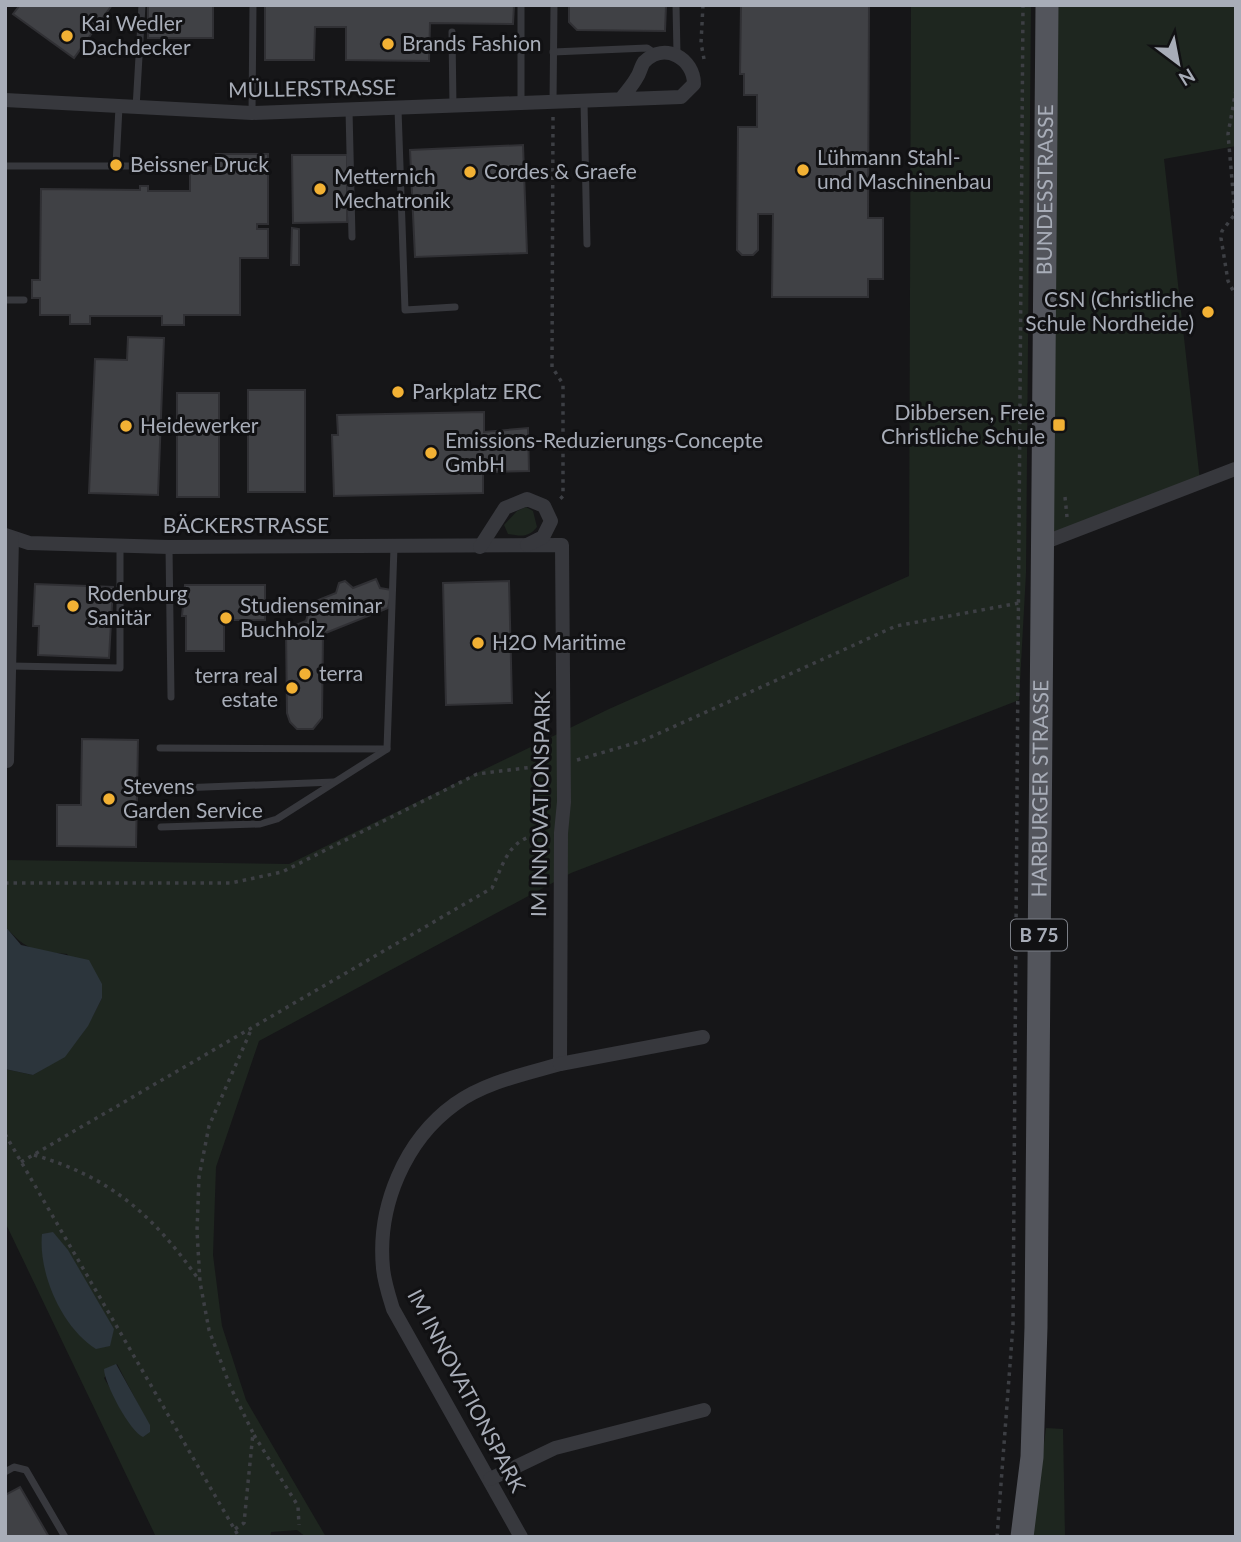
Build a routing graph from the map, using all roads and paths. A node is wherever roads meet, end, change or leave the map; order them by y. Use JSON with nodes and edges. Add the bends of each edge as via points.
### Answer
{"nodes":[{"id":1,"x":142,"y":5,"type":"edge"},
{"id":2,"x":253,"y":5,"type":"edge"},
{"id":3,"x":521,"y":5,"type":"edge"},
{"id":4,"x":554,"y":5,"type":"edge"},
{"id":5,"x":676,"y":5,"type":"edge"},
{"id":6,"x":702,"y":5,"type":"edge"},
{"id":7,"x":1023,"y":5,"type":"edge"},
{"id":8,"x":1047,"y":5,"type":"edge"},
{"id":9,"x":452,"y":32,"type":"dead end"},
{"id":10,"x":553,"y":52,"type":"junction"},
{"id":11,"x":656,"y":54,"type":"junction"},
{"id":12,"x":677,"y":54,"type":"junction"},
{"id":13,"x":694,"y":84,"type":"junction"},
{"id":14,"x":1236,"y":90,"type":"edge"},
{"id":15,"x":621,"y":99,"type":"junction"},
{"id":16,"x":5,"y":100,"type":"edge"},
{"id":17,"x":584,"y":102,"type":"junction"},
{"id":18,"x":553,"y":104,"type":"junction"},
{"id":19,"x":520,"y":105,"type":"junction"},
{"id":20,"x":119,"y":107,"type":"junction"},
{"id":21,"x":453,"y":107,"type":"junction"},
{"id":22,"x":136,"y":108,"type":"junction"},
{"id":23,"x":398,"y":109,"type":"junction"},
{"id":24,"x":349,"y":110,"type":"junction"},
{"id":25,"x":252,"y":113,"type":"junction"},
{"id":26,"x":116,"y":165,"type":"junction"},
{"id":27,"x":5,"y":166,"type":"edge"},
{"id":28,"x":177,"y":166,"type":"dead end"},
{"id":29,"x":352,"y":237,"type":"dead end"},
{"id":30,"x":587,"y":244,"type":"dead end"},
{"id":31,"x":1236,"y":296,"type":"edge"},
{"id":32,"x":5,"y":300,"type":"edge"},
{"id":33,"x":24,"y":300,"type":"dead end"},
{"id":34,"x":456,"y":307,"type":"dead end"},
{"id":35,"x":1236,"y":468,"type":"edge"},
{"id":36,"x":563,"y":496,"type":"dead end"},
{"id":37,"x":9,"y":537,"type":"edge"},
{"id":38,"x":1043,"y":543,"type":"junction"},
{"id":39,"x":120,"y":545,"type":"junction"},
{"id":40,"x":562,"y":545,"type":"joint"},
{"id":41,"x":169,"y":547,"type":"junction"},
{"id":42,"x":394,"y":547,"type":"junction"},
{"id":43,"x":480,"y":547,"type":"junction"},
{"id":44,"x":523,"y":547,"type":"junction"},
{"id":45,"x":1018,"y":603,"type":"junction"},
{"id":46,"x":9,"y":666,"type":"junction"},
{"id":47,"x":171,"y":697,"type":"dead end"},
{"id":48,"x":160,"y":748,"type":"dead end"},
{"id":49,"x":387,"y":749,"type":"junction"},
{"id":50,"x":7,"y":761,"type":"dead end"},
{"id":51,"x":564,"y":763,"type":"junction"},
{"id":52,"x":335,"y":782,"type":"junction"},
{"id":53,"x":155,"y":789,"type":"dead end"},
{"id":54,"x":161,"y":827,"type":"dead end"},
{"id":55,"x":561,"y":833,"type":"junction"},
{"id":56,"x":5,"y":883,"type":"edge"},
{"id":57,"x":251,"y":1028,"type":"junction"},
{"id":58,"x":703,"y":1037,"type":"dead end"},
{"id":59,"x":560,"y":1064,"type":"junction"},
{"id":60,"x":5,"y":1134,"type":"edge"},
{"id":61,"x":34,"y":1154,"type":"junction"},
{"id":62,"x":21,"y":1162,"type":"junction"},
{"id":63,"x":200,"y":1282,"type":"junction"},
{"id":64,"x":704,"y":1410,"type":"dead end"},
{"id":65,"x":253,"y":1433,"type":"junction"},
{"id":66,"x":5,"y":1472,"type":"edge"},
{"id":67,"x":490,"y":1479,"type":"junction"},
{"id":68,"x":299,"y":1525,"type":"dead end"},
{"id":69,"x":234,"y":1529,"type":"junction"},
{"id":70,"x":65,"y":1537,"type":"edge"},
{"id":71,"x":239,"y":1537,"type":"edge"},
{"id":72,"x":521,"y":1537,"type":"edge"},
{"id":73,"x":997,"y":1537,"type":"edge"},
{"id":74,"x":1022,"y":1537,"type":"edge"}],
"edges":[{"from":1,"to":22,"type":"lane"},
{"from":2,"to":25,"type":"lane"},
{"from":3,"to":19,"type":"lane"},
{"from":4,"to":10,"type":"lane"},
{"from":5,"to":12,"type":"lane"},
{"from":6,"to":13,"type":"path","via":[[707,82]]},
{"from":7,"to":45,"type":"path"},
{"from":8,"to":38,"type":"main road","name":"BUNDESSTRASSE","number":"B 75"},
{"from":9,"to":21,"type":"lane"},
{"from":10,"to":11,"type":"lane","via":[[647,48]]},
{"from":10,"to":18,"type":"lane"},
{"from":11,"to":12,"type":"street"},
{"from":11,"to":15,"type":"street","via":[[643,63]]},
{"from":12,"to":13,"type":"street","via":[[694,73]]},
{"from":13,"to":15,"type":"street","name":"MÜLLERSTRASSE","via":[[681,97]]},
{"from":14,"to":31,"type":"path","via":[[1228,134],[1235,214],[1221,238],[1228,281]]},
{"from":15,"to":17,"type":"street","name":"MÜLLERSTRASSE"},
{"from":16,"to":20,"type":"street","name":"MÜLLERSTRASSE"},
{"from":17,"to":18,"type":"street","name":"MÜLLERSTRASSE"},
{"from":17,"to":30,"type":"lane"},
{"from":18,"to":19,"type":"street","name":"MÜLLERSTRASSE"},
{"from":18,"to":36,"type":"path","via":[[552,367],[563,384]]},
{"from":19,"to":21,"type":"street","name":"MÜLLERSTRASSE"},
{"from":20,"to":22,"type":"street","name":"MÜLLERSTRASSE"},
{"from":20,"to":26,"type":"lane"},
{"from":21,"to":23,"type":"street","name":"MÜLLERSTRASSE"},
{"from":22,"to":25,"type":"street","name":"MÜLLERSTRASSE"},
{"from":23,"to":24,"type":"street","name":"MÜLLERSTRASSE"},
{"from":23,"to":34,"type":"lane","via":[[405,310]]},
{"from":24,"to":25,"type":"street","name":"MÜLLERSTRASSE"},
{"from":24,"to":29,"type":"lane"},
{"from":26,"to":27,"type":"lane"},
{"from":26,"to":28,"type":"lane"},
{"from":32,"to":33,"type":"lane"},
{"from":35,"to":38,"type":"street"},
{"from":37,"to":39,"type":"street","name":"BÄCKERSTRASSE","via":[[29,543]]},
{"from":37,"to":46,"type":"street","name":"BÄCKERSTRASSE"},
{"from":38,"to":74,"type":"main road","name":"HARBURGER STRASSE","number":"B 75","via":[[1036,1326],[1032,1457]]},
{"from":39,"to":41,"type":"street","name":"BÄCKERSTRASSE"},
{"from":39,"to":46,"type":"lane","via":[[120,668]]},
{"from":40,"to":44,"type":"street","name":"BÄCKERSTRASSE"},
{"from":40,"to":51,"type":"street","name":"IM INNOVATIONSPARK"},
{"from":41,"to":42,"type":"street","name":"BÄCKERSTRASSE"},
{"from":41,"to":47,"type":"lane"},
{"from":42,"to":43,"type":"street","name":"BÄCKERSTRASSE"},
{"from":42,"to":49,"type":"lane"},
{"from":43,"to":44,"type":"street","name":"BÄCKERSTRASSE"},
{"from":43,"to":44,"type":"street","via":[[505,508],[537,500],[551,521],[543,537]]},
{"from":45,"to":51,"type":"path","via":[[896,626],[642,741]]},
{"from":45,"to":73,"type":"path","via":[[1013,1325]]},
{"from":46,"to":50,"type":"street","name":"BÄCKERSTRASSE"},
{"from":48,"to":49,"type":"lane"},
{"from":49,"to":52,"type":"lane"},
{"from":51,"to":55,"type":"street","name":"IM INNOVATIONSPARK"},
{"from":51,"to":56,"type":"path","via":[[477,774],[282,872],[231,883]]},
{"from":52,"to":53,"type":"lane"},
{"from":52,"to":54,"type":"lane","via":[[260,824]]},
{"from":55,"to":57,"type":"path","via":[[533,834],[512,846],[492,888]]},
{"from":55,"to":59,"type":"street","name":"IM INNOVATIONSPARK"},
{"from":57,"to":61,"type":"path"},
{"from":57,"to":63,"type":"path","via":[[209,1126],[197,1231]]},
{"from":58,"to":59,"type":"street","name":"IM INNOVATIONSPARK"},
{"from":59,"to":67,"type":"street","name":"IM INNOVATIONSPARK","via":[[506,1079],[456,1103],[424,1133],[397,1177],[383,1225],[383,1269],[393,1309]]},
{"from":60,"to":62,"type":"path"},
{"from":61,"to":62,"type":"path"},
{"from":61,"to":63,"type":"path","via":[[78,1170],[118,1192],[148,1216]]},
{"from":62,"to":69,"type":"path"},
{"from":63,"to":65,"type":"path","via":[[209,1330]]},
{"from":64,"to":67,"type":"street","via":[[555,1448]]},
{"from":65,"to":68,"type":"path","via":[[298,1506]]},
{"from":65,"to":69,"type":"path","via":[[244,1523]]},
{"from":66,"to":70,"type":"lane","via":[[14,1467],[26,1470]]},
{"from":67,"to":72,"type":"street","name":"IM INNOVATIONSPARK"},
{"from":69,"to":71,"type":"path"}]}
